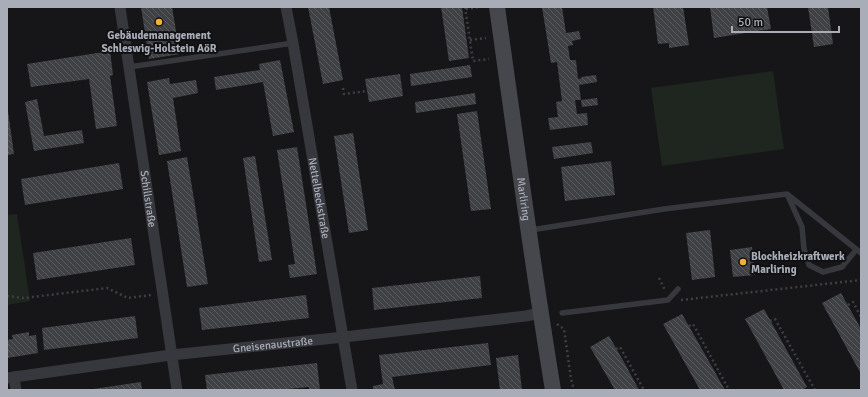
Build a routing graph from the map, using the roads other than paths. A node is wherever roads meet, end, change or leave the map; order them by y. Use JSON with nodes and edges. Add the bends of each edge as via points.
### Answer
{"nodes":[{"id":1,"x":120,"y":7,"type":"edge"},
{"id":2,"x":286,"y":7,"type":"edge"},
{"id":3,"x":498,"y":7,"type":"edge"},
{"id":4,"x":293,"y":42,"type":"junction"},
{"id":5,"x":129,"y":67,"type":"junction"},
{"id":6,"x":787,"y":194,"type":"junction"},
{"id":7,"x":528,"y":230,"type":"junction"},
{"id":8,"x":859,"y":252,"type":"edge"},
{"id":9,"x":678,"y":289,"type":"dead end"},
{"id":10,"x":540,"y":313,"type":"junction"},
{"id":11,"x":562,"y":313,"type":"dead end"},
{"id":12,"x":344,"y":337,"type":"junction"},
{"id":13,"x":171,"y":355,"type":"junction"},
{"id":14,"x":10,"y":378,"type":"edge"},
{"id":15,"x":16,"y":390,"type":"edge"},
{"id":16,"x":177,"y":390,"type":"edge"},
{"id":17,"x":352,"y":390,"type":"edge"},
{"id":18,"x":553,"y":390,"type":"edge"}],
"edges":[{"from":1,"to":5,"type":"street","name":"Schillstraße"},
{"from":2,"to":4,"type":"street","name":"Nettelbeckstraße"},
{"from":3,"to":7,"type":"street","name":"Marliring"},
{"from":4,"to":5,"type":"lane"},
{"from":4,"to":12,"type":"street","name":"Nettelbeckstraße"},
{"from":5,"to":13,"type":"street","name":"Schillstraße"},
{"from":6,"to":7,"type":"lane"},
{"from":6,"to":8,"type":"lane"},
{"from":6,"to":8,"type":"lane","via":[[802,227],[804,249],[809,265],[823,272],[842,267]]},
{"from":7,"to":10,"type":"street","name":"Marliring"},
{"from":9,"to":11,"type":"lane","via":[[668,300]]},
{"from":10,"to":12,"type":"street","name":"Gneisenaustraße"},
{"from":10,"to":18,"type":"street","name":"Marliring"},
{"from":12,"to":13,"type":"street","name":"Gneisenaustraße"},
{"from":12,"to":17,"type":"street","name":"Nettelbeckstraße"},
{"from":13,"to":14,"type":"street","name":"Gneisenaustraße"},
{"from":13,"to":16,"type":"street","name":"Schillstraße"},
{"from":14,"to":15,"type":"street"}]}
